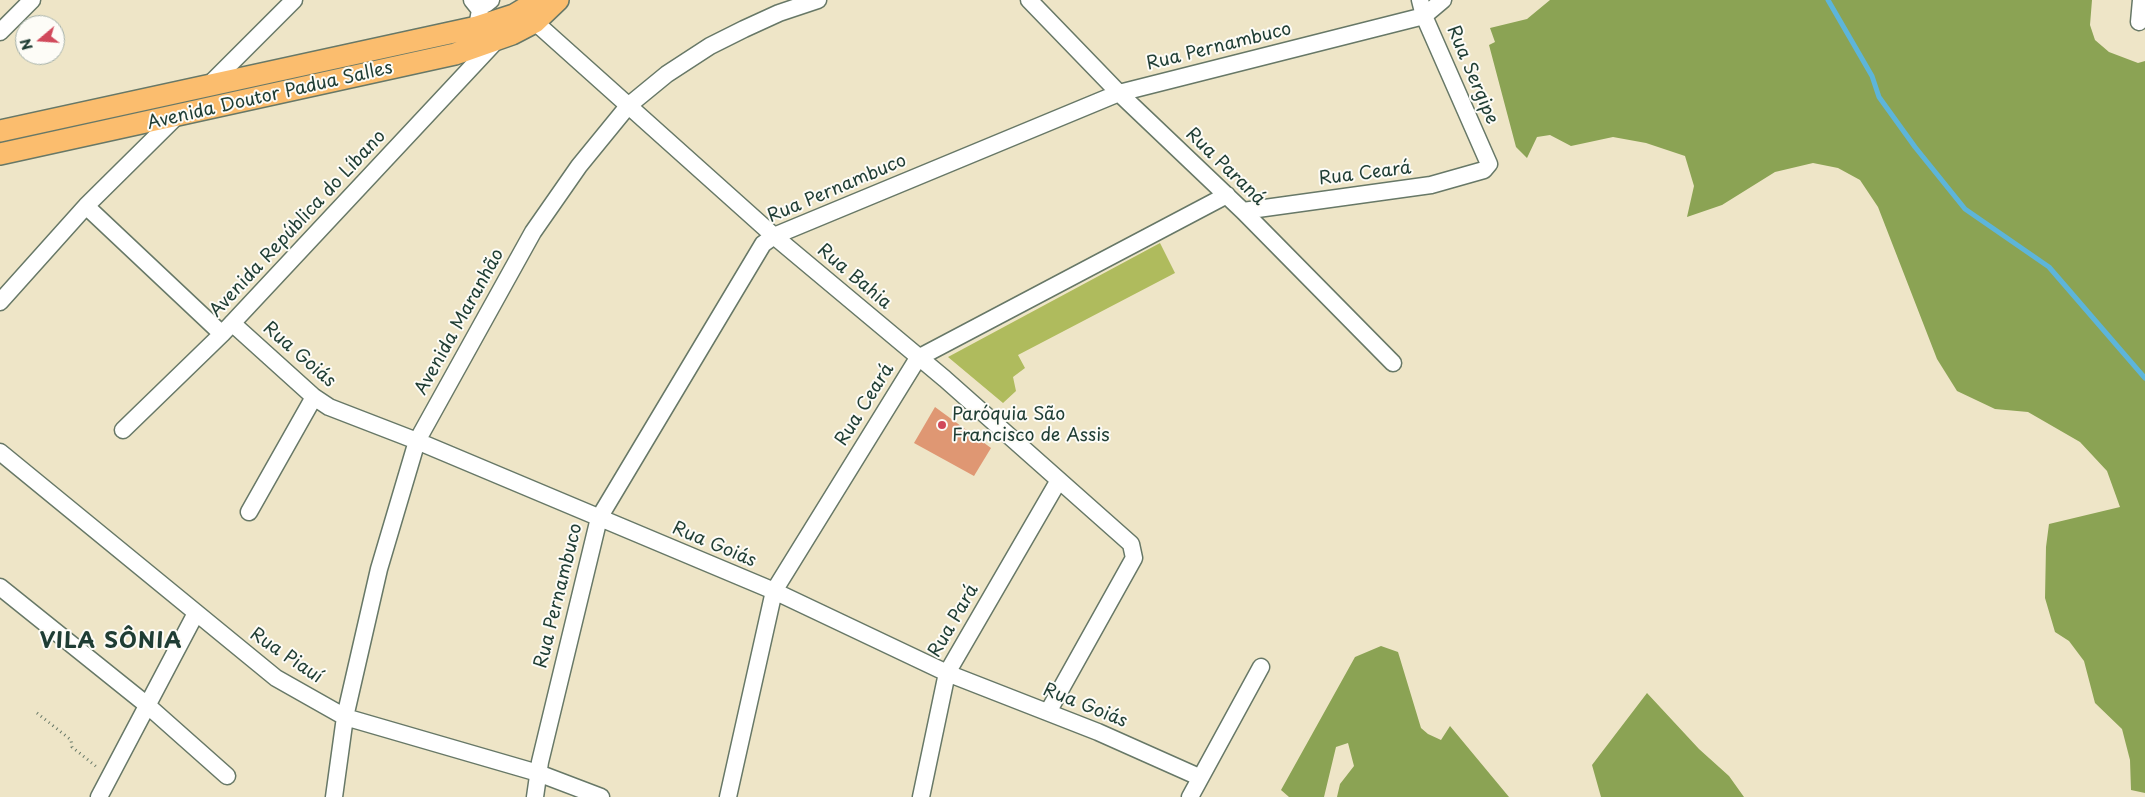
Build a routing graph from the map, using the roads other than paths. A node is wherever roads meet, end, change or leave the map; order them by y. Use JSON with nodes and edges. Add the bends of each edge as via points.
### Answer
{"nodes":[{"id":1,"x":32,"y":0,"type":"edge"},
{"id":2,"x":294,"y":0,"type":"edge"},
{"id":3,"x":558,"y":0,"type":"edge"},
{"id":4,"x":818,"y":0,"type":"edge"},
{"id":5,"x":1029,"y":0,"type":"edge"},
{"id":6,"x":1443,"y":0,"type":"edge"},
{"id":7,"x":2142,"y":0,"type":"edge"},
{"id":8,"x":480,"y":1,"type":"edge"},
{"id":9,"x":529,"y":8,"type":"edge"},
{"id":10,"x":1422,"y":8,"type":"edge"},
{"id":11,"x":2139,"y":22,"type":"dead end"},
{"id":12,"x":477,"y":27,"type":"junction"},
{"id":13,"x":0,"y":32,"type":"edge"},
{"id":14,"x":496,"y":40,"type":"junction"},
{"id":15,"x":210,"y":84,"type":"junction"},
{"id":16,"x":1119,"y":93,"type":"junction"},
{"id":17,"x":628,"y":106,"type":"junction"},
{"id":18,"x":174,"y":118,"type":"junction"},
{"id":19,"x":0,"y":131,"type":"edge"},
{"id":20,"x":0,"y":154,"type":"edge"},
{"id":21,"x":1489,"y":164,"type":"joint"},
{"id":22,"x":1227,"y":196,"type":"junction"},
{"id":23,"x":86,"y":206,"type":"junction"},
{"id":24,"x":1243,"y":211,"type":"junction"},
{"id":25,"x":774,"y":236,"type":"junction"},
{"id":26,"x":0,"y":302,"type":"edge"},
{"id":27,"x":227,"y":329,"type":"junction"},
{"id":28,"x":918,"y":358,"type":"junction"},
{"id":29,"x":1393,"y":363,"type":"dead end"},
{"id":30,"x":314,"y":397,"type":"junction"},
{"id":31,"x":123,"y":430,"type":"dead end"},
{"id":32,"x":417,"y":441,"type":"junction"},
{"id":33,"x":0,"y":452,"type":"edge"},
{"id":34,"x":1059,"y":480,"type":"junction"},
{"id":35,"x":249,"y":512,"type":"dead end"},
{"id":36,"x":599,"y":518,"type":"junction"},
{"id":37,"x":0,"y":587,"type":"edge"},
{"id":38,"x":774,"y":591,"type":"junction"},
{"id":39,"x":196,"y":613,"type":"junction"},
{"id":40,"x":1261,"y":667,"type":"dead end"},
{"id":41,"x":947,"y":673,"type":"junction"},
{"id":42,"x":147,"y":705,"type":"junction"},
{"id":43,"x":1048,"y":712,"type":"junction"},
{"id":44,"x":345,"y":717,"type":"junction"},
{"id":45,"x":538,"y":773,"type":"junction"},
{"id":46,"x":227,"y":776,"type":"dead end"},
{"id":47,"x":1199,"y":777,"type":"junction"},
{"id":48,"x":100,"y":797,"type":"edge"},
{"id":49,"x":334,"y":797,"type":"edge"},
{"id":50,"x":535,"y":797,"type":"edge"},
{"id":51,"x":601,"y":797,"type":"edge"},
{"id":52,"x":728,"y":797,"type":"edge"},
{"id":53,"x":921,"y":797,"type":"edge"},
{"id":54,"x":1190,"y":797,"type":"edge"}],
"edges":[{"from":1,"to":13,"type":"street"},
{"from":2,"to":15,"type":"street"},
{"from":3,"to":9,"type":"main road"},
{"from":4,"to":17,"type":"street","name":"Avenida Maranhão","via":[[779,13],[710,46],[667,74]]},
{"from":5,"to":16,"type":"street","name":"Rua Paraná"},
{"from":6,"to":10,"type":"street","name":"Rua Pernambuco"},
{"from":7,"to":11,"type":"street"},
{"from":8,"to":12,"type":"street"},
{"from":9,"to":12,"type":"main road","name":"Avenida Doutor Padua Salles"},
{"from":9,"to":14,"type":"main road","name":"Avenida Doutor Padua Salles"},
{"from":9,"to":17,"type":"street","name":"Rua Bahia"},
{"from":10,"to":16,"type":"street","name":"Rua Pernambuco"},
{"from":10,"to":21,"type":"street","name":"Rua Sergipe"},
{"from":12,"to":15,"type":"main road","name":"Avenida Doutor Padua Salles"},
{"from":14,"to":18,"type":"main road","name":"Avenida Doutor Padua Salles","via":[[455,54]]},
{"from":14,"to":27,"type":"street","name":"Avenida República do Líbano"},
{"from":15,"to":18,"type":"street","via":[[194,103]]},
{"from":15,"to":19,"type":"main road","name":"Avenida Doutor Padua Salles"},
{"from":16,"to":22,"type":"street","name":"Rua Paraná"},
{"from":16,"to":25,"type":"street","name":"Rua Pernambuco"},
{"from":17,"to":25,"type":"street","name":"Rua Bahia"},
{"from":17,"to":32,"type":"street","name":"Avenida Maranhão","via":[[579,166],[533,232]]},
{"from":18,"to":20,"type":"main road","name":"Avenida Doutor Padua Salles"},
{"from":18,"to":23,"type":"street"},
{"from":21,"to":24,"type":"street","name":"Rua Ceará","via":[[1484,170],[1431,185]]},
{"from":22,"to":24,"type":"street","name":"Rua Paraná"},
{"from":22,"to":28,"type":"street","name":"Rua Ceará"},
{"from":23,"to":26,"type":"street"},
{"from":23,"to":27,"type":"street","name":"Rua Goiás"},
{"from":24,"to":29,"type":"street","name":"Rua Paraná"},
{"from":25,"to":28,"type":"street","name":"Rua Bahia"},
{"from":25,"to":36,"type":"street","name":"Rua Pernambuco","via":[[763,244]]},
{"from":27,"to":30,"type":"street","name":"Rua Goiás"},
{"from":27,"to":31,"type":"street","name":"Avenida República do Líbano"},
{"from":28,"to":34,"type":"street","name":"Rua Bahia"},
{"from":28,"to":38,"type":"street","name":"Rua Ceará"},
{"from":30,"to":32,"type":"street","name":"Rua Goiás","via":[[330,407]]},
{"from":30,"to":35,"type":"street"},
{"from":32,"to":36,"type":"street","name":"Rua Goiás"},
{"from":32,"to":44,"type":"street","name":"Avenida Maranhão","via":[[379,569]]},
{"from":33,"to":39,"type":"street","name":"Rua Piauí"},
{"from":34,"to":41,"type":"street","name":"Rua Pará"},
{"from":34,"to":43,"type":"street","name":"Rua Bahia","via":[[1131,544],[1134,558]]},
{"from":36,"to":38,"type":"street","name":"Rua Goiás"},
{"from":36,"to":45,"type":"street","name":"Rua Pernambuco"},
{"from":37,"to":42,"type":"street"},
{"from":38,"to":41,"type":"street","name":"Rua Goiás"},
{"from":38,"to":52,"type":"street","name":"Rua Ceará"},
{"from":39,"to":42,"type":"street"},
{"from":39,"to":44,"type":"street","name":"Rua Piauí","via":[[269,673]]},
{"from":40,"to":47,"type":"street"},
{"from":41,"to":43,"type":"street","name":"Rua Goiás"},
{"from":41,"to":53,"type":"street","name":"Rua Pará"},
{"from":42,"to":46,"type":"street"},
{"from":42,"to":48,"type":"street"},
{"from":43,"to":47,"type":"street","name":"Rua Goiás"},
{"from":44,"to":45,"type":"street","name":"Rua Piauí"},
{"from":44,"to":49,"type":"street","name":"Avenida Maranhão"},
{"from":45,"to":50,"type":"street","name":"Rua Pernambuco"},
{"from":45,"to":51,"type":"street","name":"Rua Piauí"},
{"from":47,"to":54,"type":"street"}]}
